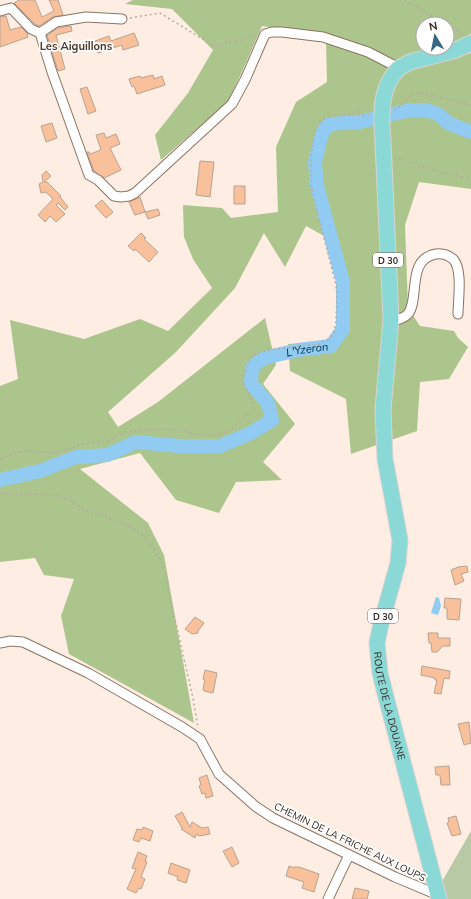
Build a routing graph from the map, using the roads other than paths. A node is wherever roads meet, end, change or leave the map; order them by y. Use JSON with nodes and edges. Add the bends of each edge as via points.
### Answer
{"nodes":[{"id":1,"x":0,"y":11,"type":"edge"},
{"id":2,"x":122,"y":19,"type":"road end"},
{"id":3,"x":40,"y":33,"type":"junction"},
{"id":4,"x":468,"y":39,"type":"edge"},
{"id":5,"x":398,"y":68,"type":"junction"},
{"id":6,"x":458,"y":314,"type":"dead end"},
{"id":7,"x":391,"y":320,"type":"junction"},
{"id":8,"x":0,"y":643,"type":"edge"},
{"id":9,"x":349,"y":855,"type":"junction"},
{"id":10,"x":438,"y":897,"type":"edge"},
{"id":11,"x":328,"y":899,"type":"edge"}],
"edges":[{"from":1,"to":3,"type":"street","via":[[11,8],[31,29]]},
{"from":2,"to":3,"type":"street","via":[[86,17],[56,22]]},
{"from":3,"to":5,"type":"street","via":[[89,175],[114,196],[121,197],[135,193],[150,181],[232,104],[264,34],[282,32],[324,37],[368,52]]},
{"from":4,"to":5,"type":"main road","via":[[456,50],[410,62]]},
{"from":5,"to":7,"type":"main road","name":"ROUTE DE LA DOUANE","number":"D 30","bridge":true,"via":[[391,76],[383,97],[382,111]]},
{"from":6,"to":7,"type":"street","via":[[459,272],[456,262],[439,254],[428,256],[420,264],[409,313],[402,319]]},
{"from":7,"to":10,"type":"main road","name":"ROUTE DE LA DOUANE","number":"D 30","via":[[383,409],[385,459],[400,540],[398,563],[378,643],[380,673]]},
{"from":8,"to":9,"type":"street","name":"CHEMIN DE LA FRICHE AUX LOUPS","via":[[23,642],[88,673],[182,727],[200,739],[219,774],[255,806],[273,818]]},
{"from":9,"to":10,"type":"street","name":"CHEMIN DE LA FRICHE AUX LOUPS"},
{"from":9,"to":11,"type":"street"}]}
